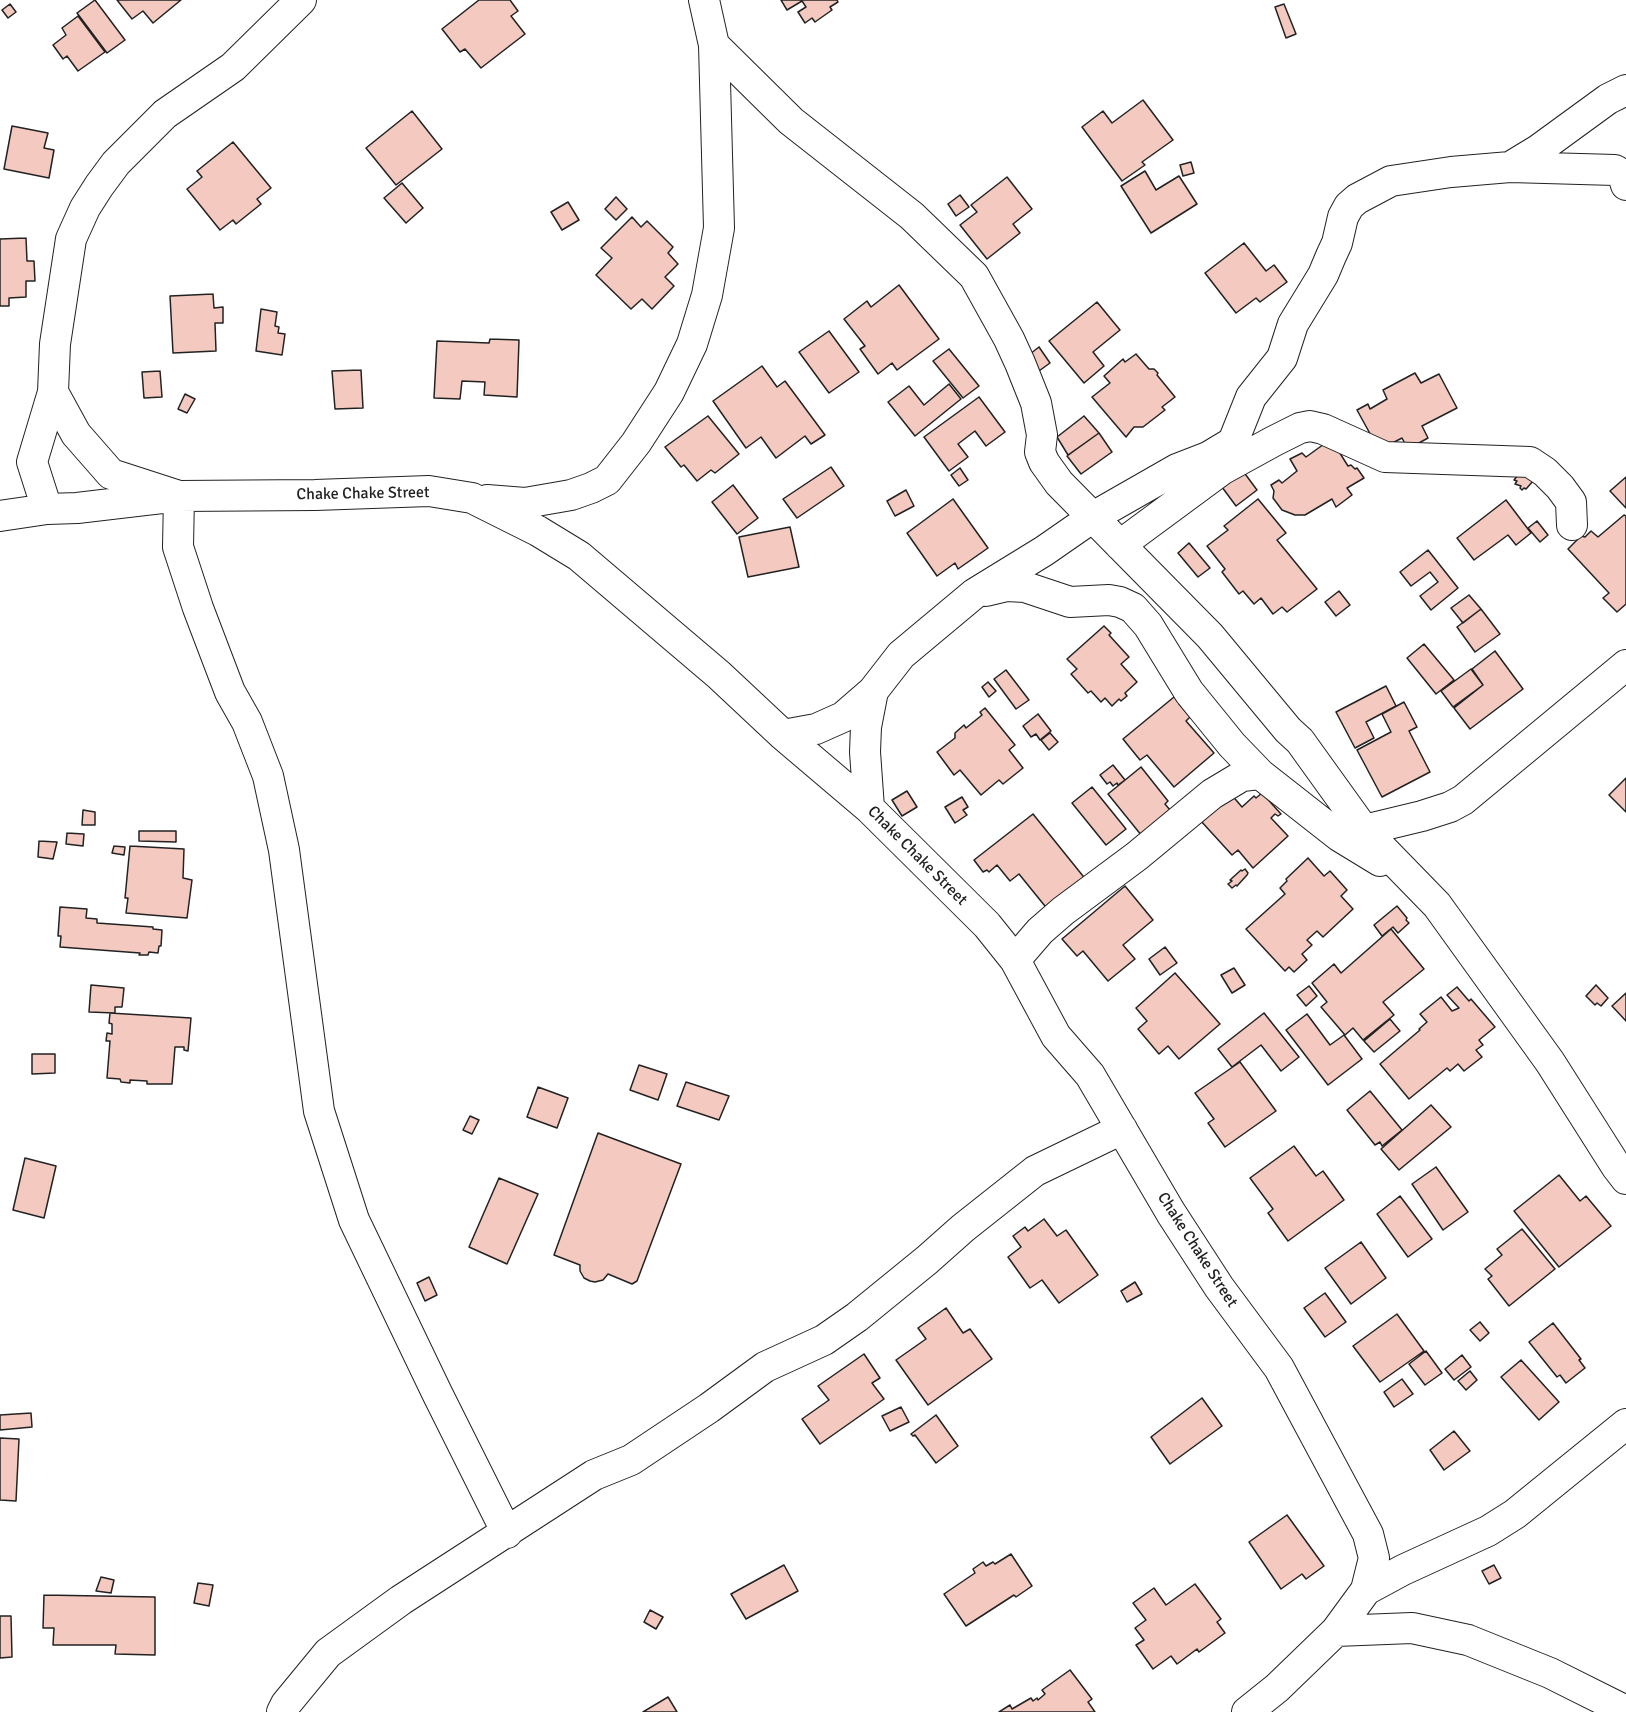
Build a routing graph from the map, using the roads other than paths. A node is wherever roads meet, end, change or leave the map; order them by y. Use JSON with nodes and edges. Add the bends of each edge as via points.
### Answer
{"nodes":[{"id":1,"x":301,"y":0,"type":"edge"},
{"id":2,"x":704,"y":0,"type":"edge"},
{"id":3,"x":714,"y":45,"type":"junction"},
{"id":4,"x":1626,"y":90,"type":"edge"},
{"id":5,"x":1510,"y":167,"type":"junction"},
{"id":6,"x":1626,"y":185,"type":"edge"},
{"id":7,"x":53,"y":392,"type":"junction"},
{"id":8,"x":1234,"y":440,"type":"junction"},
{"id":9,"x":1223,"y":470,"type":"junction"},
{"id":10,"x":178,"y":496,"type":"junction"},
{"id":11,"x":472,"y":498,"type":"junction"},
{"id":12,"x":47,"y":509,"type":"junction"},
{"id":13,"x":0,"y":516,"type":"edge"},
{"id":14,"x":1093,"y":517,"type":"junction"},
{"id":15,"x":1572,"y":525,"type":"dead end"},
{"id":16,"x":1120,"y":545,"type":"junction"},
{"id":17,"x":974,"y":594,"type":"junction"},
{"id":18,"x":1626,"y":665,"type":"edge"},
{"id":19,"x":873,"y":691,"type":"junction"},
{"id":20,"x":783,"y":735,"type":"junction"},
{"id":21,"x":1260,"y":774,"type":"junction"},
{"id":22,"x":869,"y":808,"type":"junction"},
{"id":23,"x":1364,"y":830,"type":"junction"},
{"id":24,"x":1418,"y":885,"type":"junction"},
{"id":25,"x":1015,"y":960,"type":"junction"},
{"id":26,"x":1122,"y":1129,"type":"junction"},
{"id":27,"x":1626,"y":1179,"type":"edge"},
{"id":28,"x":1626,"y":1424,"type":"edge"},
{"id":29,"x":507,"y":1533,"type":"junction"},
{"id":30,"x":1366,"y":1590,"type":"junction"},
{"id":31,"x":1336,"y":1631,"type":"junction"},
{"id":32,"x":1626,"y":1711,"type":"edge"},
{"id":33,"x":282,"y":1712,"type":"edge"},
{"id":34,"x":1247,"y":1712,"type":"edge"}],
"edges":[{"from":1,"to":7,"type":"street","via":[[233,67],[165,114],[116,164],[85,208],[72,239],[55,344]]},
{"from":2,"to":3,"type":"street"},
{"from":3,"to":11,"type":"street","via":[[719,228],[707,295],[692,344],[669,392],[607,480],[571,495],[525,503]]},
{"from":3,"to":14,"type":"street","via":[[791,121],[912,216],[974,276],[1009,339],[1036,403],[1044,462]]},
{"from":4,"to":5,"type":"street"},
{"from":5,"to":6,"type":"street","via":[[1615,170],[1623,175]]},
{"from":5,"to":8,"type":"street","via":[[1391,181],[1348,206],[1323,275],[1293,324],[1282,357],[1251,397]]},
{"from":7,"to":10,"type":"street","via":[[76,434],[111,474]]},
{"from":7,"to":12,"type":"street","via":[[32,462]]},
{"from":8,"to":9,"type":"street"},
{"from":8,"to":14,"type":"street"},
{"from":9,"to":15,"type":"street","via":[[1310,426],[1385,457],[1530,462],[1560,486],[1571,502]]},
{"from":9,"to":16,"type":"street"},
{"from":10,"to":11,"type":"street","name":"Chake Chake Street","via":[[429,491]]},
{"from":10,"to":12,"type":"street","name":"Chake Chake Street"},
{"from":10,"to":29,"type":"street","via":[[178,547],[230,692],[247,722],[268,776],[284,850],[319,1111],[325,1131],[354,1220]]},
{"from":11,"to":20,"type":"street","name":"Chake Chake Street","via":[[579,556]]},
{"from":12,"to":13,"type":"street","name":"Chake Chake Street"},
{"from":14,"to":16,"type":"street"},
{"from":14,"to":17,"type":"street"},
{"from":16,"to":23,"type":"street","via":[[1210,636],[1300,741]]},
{"from":17,"to":19,"type":"street","via":[[901,656]]},
{"from":17,"to":21,"type":"street","via":[[1007,586],[1025,587],[1070,602],[1108,600],[1133,608],[1148,625],[1189,692]]},
{"from":18,"to":23,"type":"street","via":[[1463,800],[1422,816]]},
{"from":19,"to":20,"type":"street","via":[[843,717],[816,729]]},
{"from":19,"to":22,"type":"street","via":[[865,752]]},
{"from":20,"to":22,"type":"street","name":"Chake Chake Street"},
{"from":21,"to":24,"type":"street","via":[[1339,836]]},
{"from":21,"to":25,"type":"street","via":[[1242,776],[1212,794],[1063,911]]},
{"from":22,"to":25,"type":"street","name":"Chake Chake Street","via":[[987,925]]},
{"from":23,"to":24,"type":"street"},
{"from":24,"to":27,"type":"street","via":[[1437,905],[1550,1062]]},
{"from":25,"to":26,"type":"street","name":"Chake Chake Street","via":[[1056,1036],[1090,1075]]},
{"from":26,"to":29,"type":"street","via":[[1035,1171],[824,1340],[765,1367],[631,1460],[594,1475]]},
{"from":26,"to":30,"type":"street","name":"Chake Chake Street","via":[[1219,1287],[1279,1368],[1354,1505],[1373,1550]]},
{"from":28,"to":30,"type":"street","via":[[1515,1514]]},
{"from":29,"to":33,"type":"street","via":[[401,1600],[328,1653]]},
{"from":30,"to":31,"type":"street","name":"Chake Chake Street"},
{"from":31,"to":32,"type":"street","via":[[1412,1628],[1468,1640],[1550,1673]]},
{"from":31,"to":34,"type":"street","name":"Chake Chake Street"}]}
